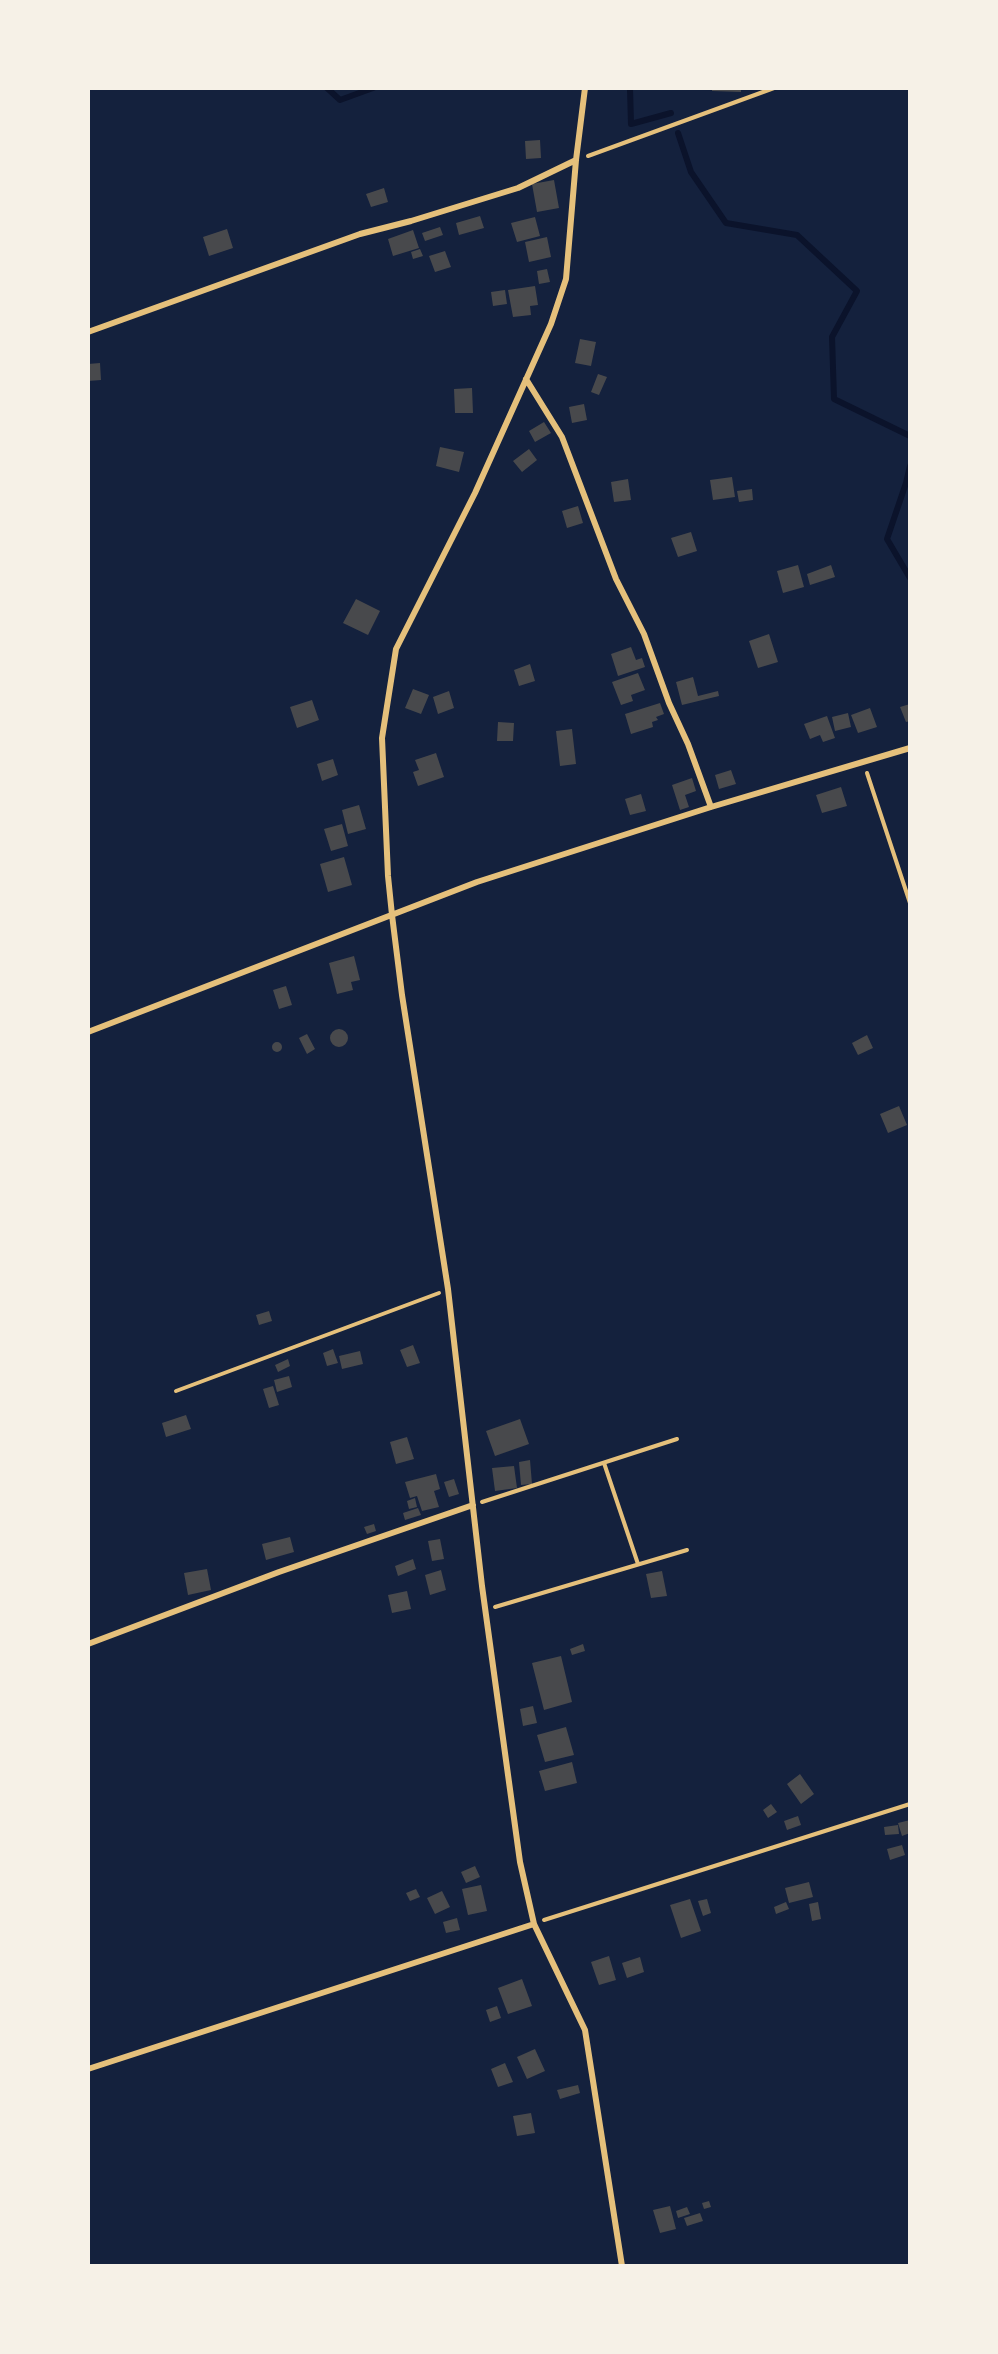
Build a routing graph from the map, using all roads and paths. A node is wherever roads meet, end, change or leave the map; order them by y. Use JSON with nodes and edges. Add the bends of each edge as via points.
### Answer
{"nodes":[{"id":1,"x":585,"y":88,"type":"edge"},
{"id":2,"x":774,"y":88,"type":"edge"},
{"id":3,"x":576,"y":160,"type":"junction"},
{"id":4,"x":88,"y":332,"type":"edge"},
{"id":5,"x":526,"y":379,"type":"junction"},
{"id":6,"x":909,"y":748,"type":"edge"},
{"id":7,"x":863,"y":761,"type":"junction"},
{"id":8,"x":711,"y":807,"type":"junction"},
{"id":9,"x":909,"y":903,"type":"edge"},
{"id":10,"x":392,"y":915,"type":"junction"},
{"id":11,"x":88,"y":1032,"type":"edge"},
{"id":12,"x":448,"y":1290,"type":"junction"},
{"id":13,"x":176,"y":1391,"type":"dead end"},
{"id":14,"x":677,"y":1439,"type":"dead end"},
{"id":15,"x":604,"y":1463,"type":"junction"},
{"id":16,"x":472,"y":1505,"type":"junction"},
{"id":17,"x":687,"y":1550,"type":"dead end"},
{"id":18,"x":638,"y":1564,"type":"junction"},
{"id":19,"x":487,"y":1609,"type":"junction"},
{"id":20,"x":88,"y":1644,"type":"edge"},
{"id":21,"x":909,"y":1804,"type":"edge"},
{"id":22,"x":534,"y":1924,"type":"junction"},
{"id":23,"x":88,"y":2069,"type":"edge"},
{"id":24,"x":622,"y":2265,"type":"edge"}],
"edges":[{"from":1,"to":3,"type":"street"},
{"from":2,"to":3,"type":"path"},
{"from":3,"to":4,"type":"street","via":[[518,188],[360,234]]},
{"from":3,"to":5,"type":"street","via":[[566,279]]},
{"from":5,"to":8,"type":"street","via":[[562,437]]},
{"from":5,"to":10,"type":"street","via":[[475,493],[396,649],[382,738]]},
{"from":6,"to":7,"type":"street"},
{"from":7,"to":8,"type":"street"},
{"from":7,"to":9,"type":"path"},
{"from":8,"to":10,"type":"street","via":[[477,882]]},
{"from":10,"to":11,"type":"street"},
{"from":10,"to":12,"type":"street"},
{"from":12,"to":13,"type":"path"},
{"from":12,"to":16,"type":"street"},
{"from":14,"to":15,"type":"path"},
{"from":15,"to":16,"type":"path"},
{"from":15,"to":18,"type":"path"},
{"from":16,"to":19,"type":"street"},
{"from":16,"to":20,"type":"street"},
{"from":17,"to":18,"type":"path"},
{"from":18,"to":19,"type":"path"},
{"from":19,"to":22,"type":"street","via":[[520,1862]]},
{"from":21,"to":22,"type":"path"},
{"from":22,"to":23,"type":"street"},
{"from":22,"to":24,"type":"street","via":[[585,2030]]}]}
